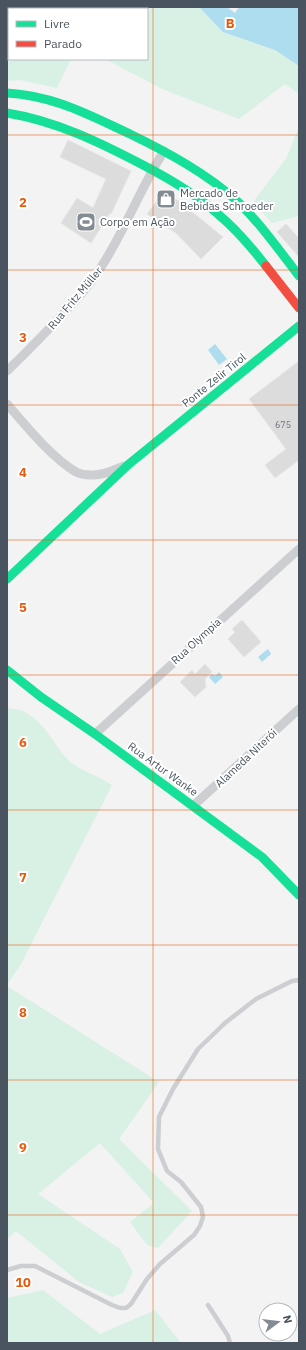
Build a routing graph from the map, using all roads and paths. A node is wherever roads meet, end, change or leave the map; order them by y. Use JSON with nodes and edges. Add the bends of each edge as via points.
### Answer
{"nodes":[{"id":1,"x":7,"y":94,"type":"edge"},
{"id":2,"x":7,"y":113,"type":"edge"},
{"id":3,"x":164,"y":151,"type":"junction"},
{"id":4,"x":152,"y":169,"type":"junction"},
{"id":5,"x":213,"y":195,"type":"junction"},
{"id":6,"x":299,"y":276,"type":"edge"},
{"id":7,"x":299,"y":308,"type":"edge"},
{"id":8,"x":299,"y":326,"type":"edge"},
{"id":9,"x":7,"y":371,"type":"edge"},
{"id":10,"x":7,"y":404,"type":"edge"},
{"id":11,"x":129,"y":464,"type":"junction"},
{"id":12,"x":299,"y":549,"type":"edge"},
{"id":13,"x":7,"y":579,"type":"edge"},
{"id":14,"x":7,"y":670,"type":"edge"},
{"id":15,"x":299,"y":709,"type":"edge"},
{"id":16,"x":95,"y":734,"type":"junction"},
{"id":17,"x":193,"y":806,"type":"junction"},
{"id":18,"x":299,"y":895,"type":"edge"},
{"id":19,"x":299,"y":980,"type":"edge"},
{"id":20,"x":7,"y":1270,"type":"edge"},
{"id":21,"x":208,"y":1304,"type":"dead end"},
{"id":22,"x":230,"y":1343,"type":"edge"}],
"edges":[{"from":1,"to":3,"type":"main road","via":[[24,94],[54,100]]},
{"from":2,"to":4,"type":"main road","via":[[52,123],[77,132]]},
{"from":3,"to":4,"type":"street","name":"Rua Fritz Müller"},
{"from":3,"to":5,"type":"main road","via":[[196,171]]},
{"from":4,"to":5,"type":"main road"},
{"from":4,"to":9,"type":"street","name":"Rua Fritz Müller","via":[[103,265],[62,315]]},
{"from":5,"to":6,"type":"main road","via":[[250,214]]},
{"from":5,"to":7,"type":"main road","via":[[241,236]]},
{"from":8,"to":11,"type":"main road","name":"Ponte Zelir Tirol"},
{"from":10,"to":11,"type":"street","via":[[62,462],[78,473],[92,476],[104,474]]},
{"from":11,"to":13,"type":"main road","name":"Ponte Zelir Tirol"},
{"from":12,"to":16,"type":"street","name":"Rua Olympia"},
{"from":14,"to":16,"type":"main road","name":"Rua Artur Wanke"},
{"from":15,"to":17,"type":"street","name":"Alameda Niterói"},
{"from":16,"to":17,"type":"main road","name":"Rua Artur Wanke"},
{"from":17,"to":18,"type":"main road","name":"Rua Artur Wanke","via":[[262,858]]},
{"from":19,"to":20,"type":"lane","via":[[256,999],[225,1023],[198,1049],[173,1089],[159,1116],[158,1148],[167,1171],[181,1182],[201,1207],[203,1217],[194,1235],[160,1264],[131,1304],[126,1308],[112,1305],[35,1266]]},
{"from":21,"to":22,"type":"lane"}]}
